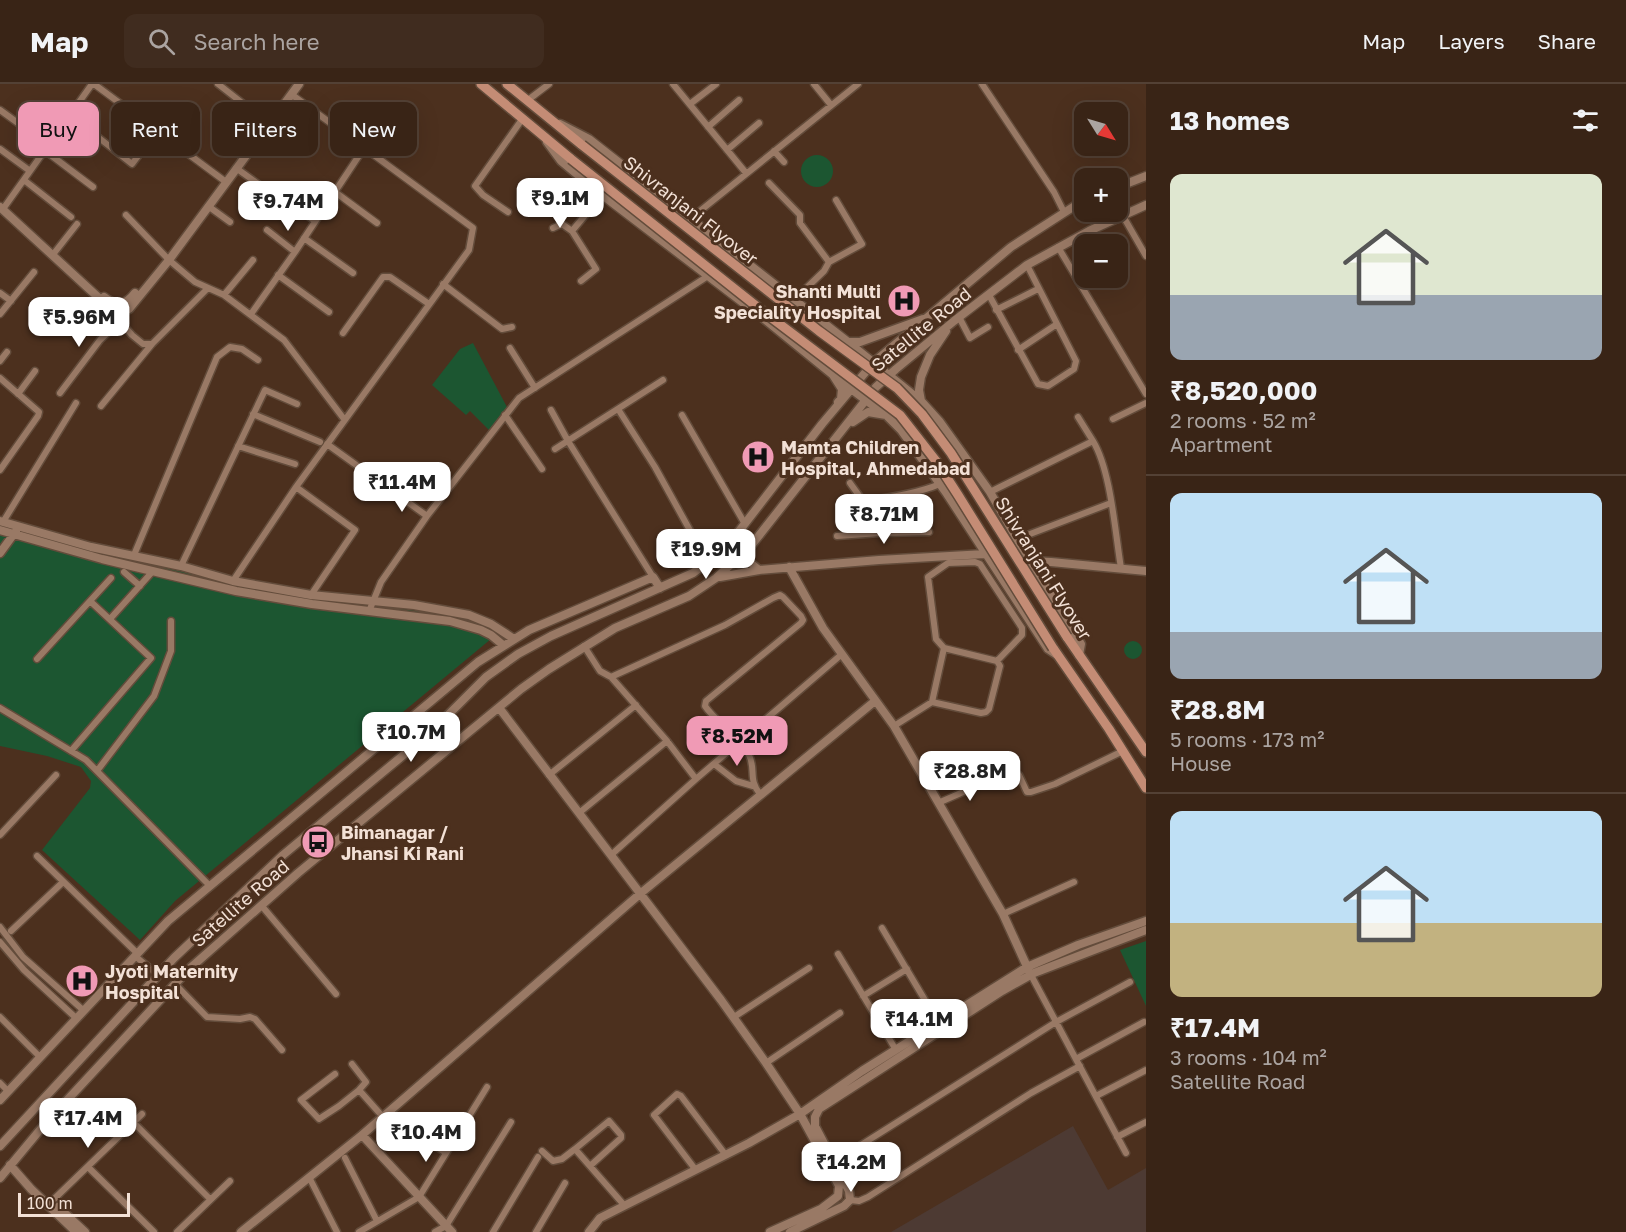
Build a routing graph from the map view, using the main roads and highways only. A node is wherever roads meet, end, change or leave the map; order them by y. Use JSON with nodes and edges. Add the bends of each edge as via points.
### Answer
{"nodes":[{"id":1,"x":481,"y":84,"type":"edge"},
{"id":2,"x":507,"y":84,"type":"edge"},
{"id":3,"x":1146,"y":752,"type":"edge"},
{"id":4,"x":1146,"y":788,"type":"edge"}],
"edges":[{"from":1,"to":4,"type":"main road","name":"Shivranjani Flyover","bridge":true,"via":[[765,313],[900,415],[936,461]]},
{"from":2,"to":3,"type":"main road","name":"Shivranjani Flyover","bridge":true,"via":[[811,325],[897,388],[922,414]]}]}
